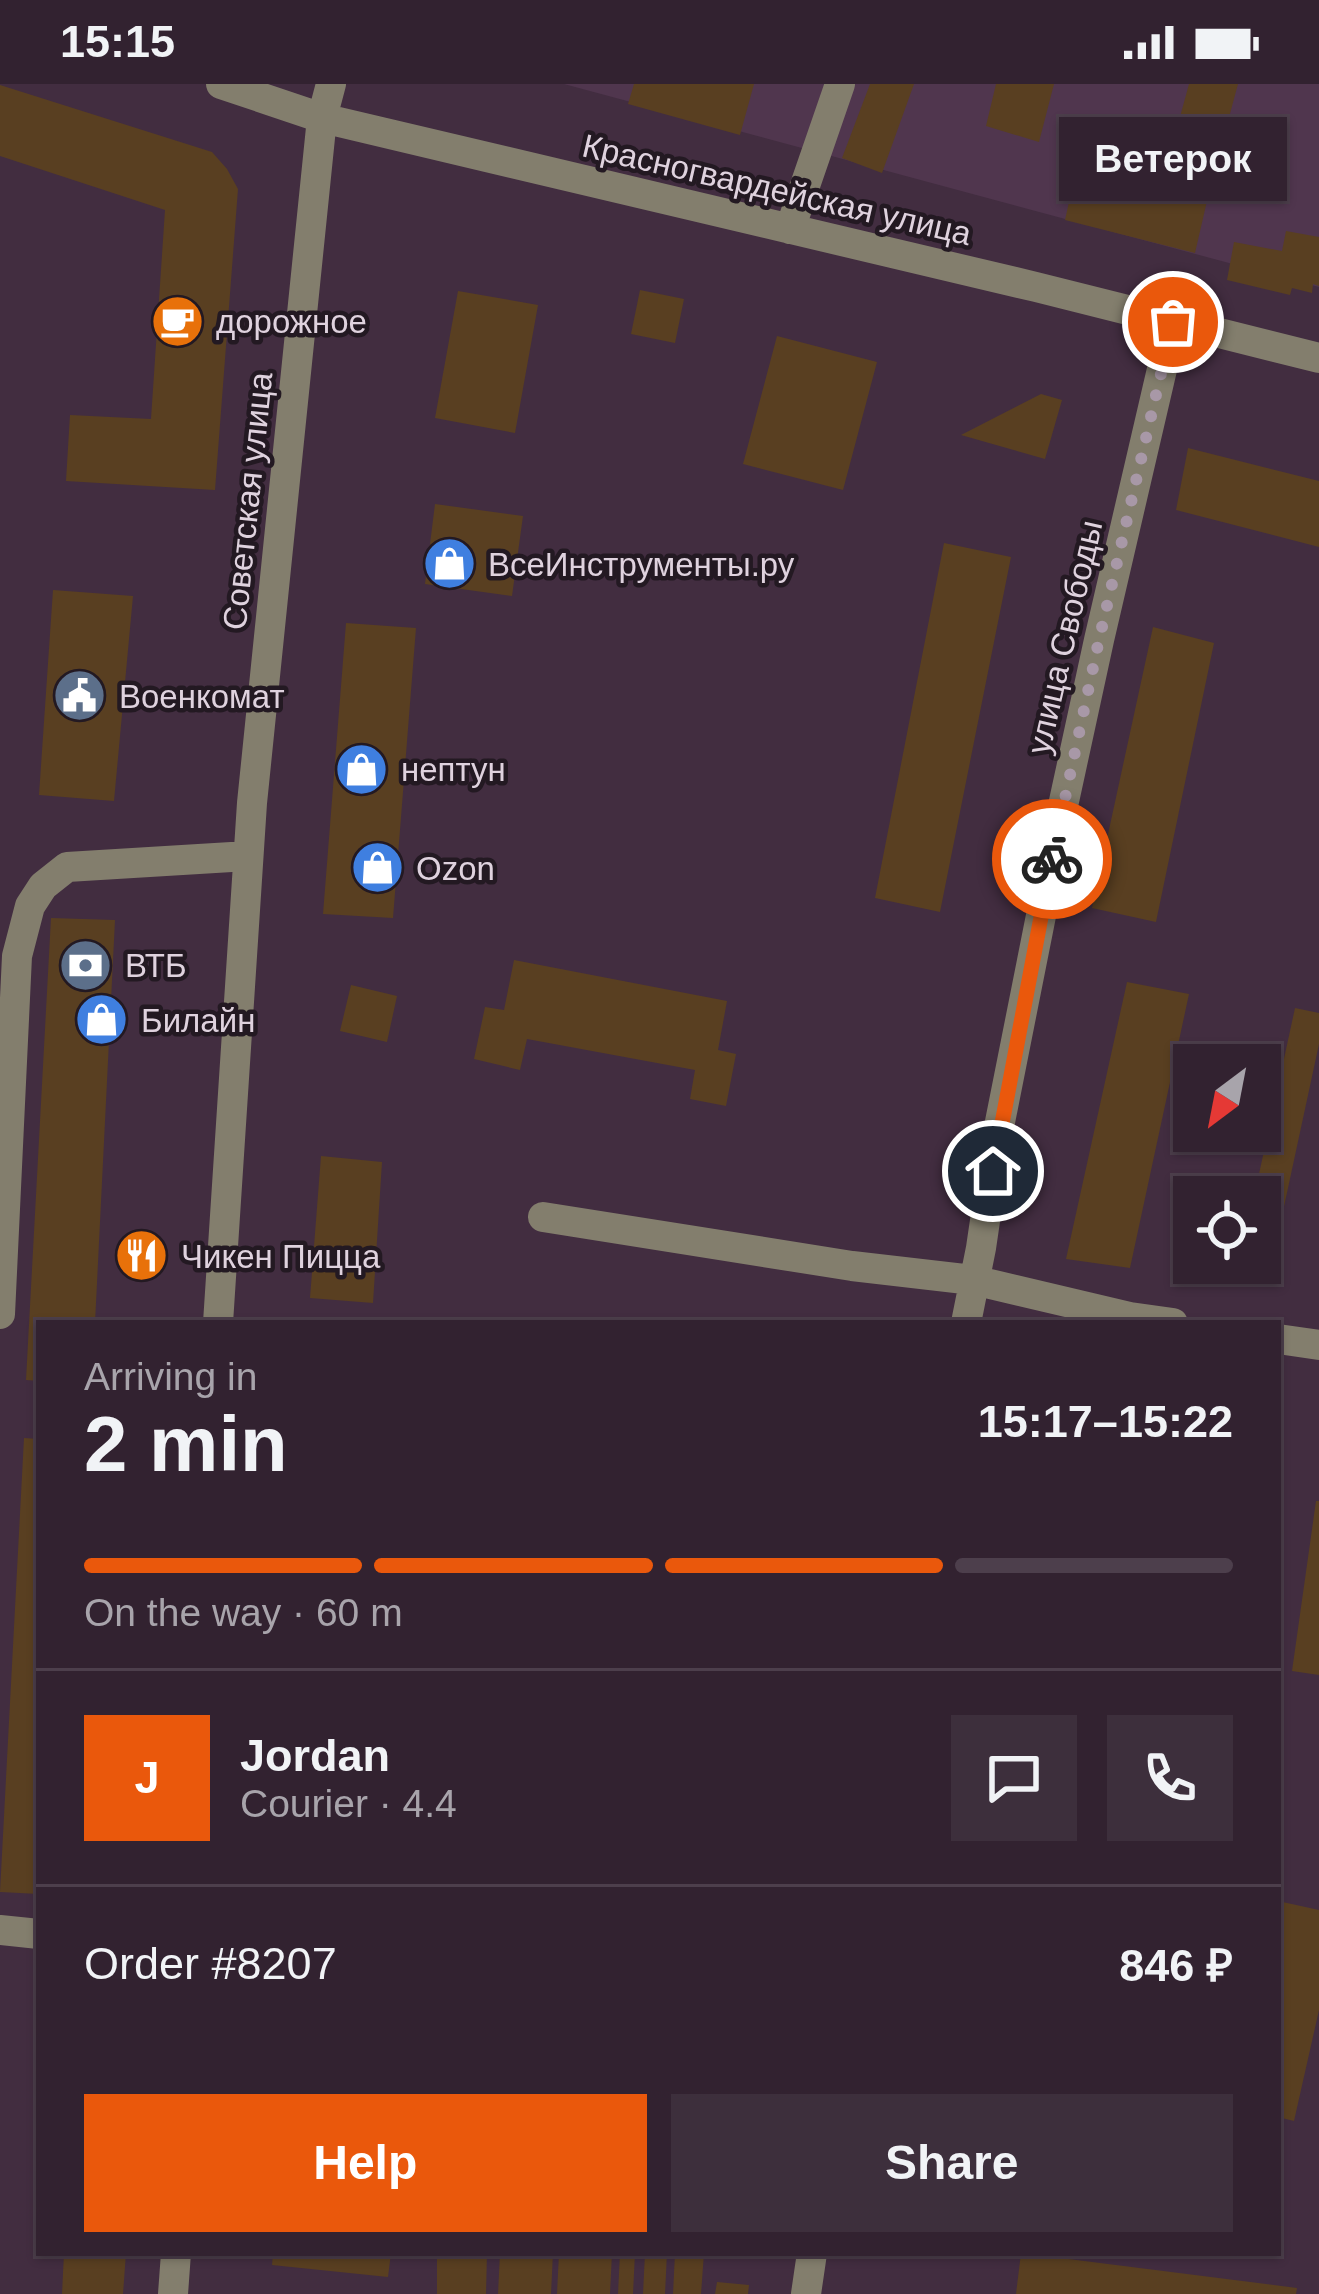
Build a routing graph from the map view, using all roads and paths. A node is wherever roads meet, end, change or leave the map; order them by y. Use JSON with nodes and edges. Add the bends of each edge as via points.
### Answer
{"nodes":[{"id":1,"x":221,"y":84,"type":"edge"},
{"id":2,"x":331,"y":84,"type":"edge"},
{"id":3,"x":840,"y":84,"type":"edge"},
{"id":4,"x":322,"y":118,"type":"junction"},
{"id":5,"x":790,"y":229,"type":"junction"},
{"id":6,"x":1173,"y":322,"type":"junction"},
{"id":7,"x":1319,"y":358,"type":"edge"},
{"id":8,"x":248,"y":856,"type":"junction"},
{"id":9,"x":542,"y":1217,"type":"dead end"},
{"id":10,"x":973,"y":1280,"type":"junction"},
{"id":11,"x":0,"y":1314,"type":"edge"},
{"id":12,"x":218,"y":1320,"type":"edge"},
{"id":13,"x":966,"y":1320,"type":"edge"},
{"id":14,"x":1155,"y":1320,"type":"edge"},
{"id":15,"x":1281,"y":1339,"type":"edge"},
{"id":16,"x":1319,"y":1345,"type":"edge"},
{"id":17,"x":0,"y":1930,"type":"edge"},
{"id":18,"x":36,"y":1934,"type":"edge"},
{"id":19,"x":176,"y":2256,"type":"edge"},
{"id":20,"x":812,"y":2256,"type":"edge"},
{"id":21,"x":173,"y":2294,"type":"edge"},
{"id":22,"x":806,"y":2294,"type":"edge"}],
"edges":[{"from":1,"to":4,"type":"street","name":"Красногвардейская улица"},
{"from":2,"to":4,"type":"street","name":"Советская улица"},
{"from":3,"to":5,"type":"street"},
{"from":4,"to":5,"type":"street","name":"Красногвардейская улица"},
{"from":4,"to":8,"type":"street","name":"Советская улица"},
{"from":5,"to":6,"type":"street","name":"Красногвардейская улица"},
{"from":6,"to":7,"type":"street","name":"Красногвардейская улица"},
{"from":6,"to":10,"type":"street","name":"улица Свободы","via":[[1057,836]]},
{"from":8,"to":11,"type":"street","via":[[67,867],[30,906],[16,956]]},
{"from":8,"to":12,"type":"street","name":"Советская улица"},
{"from":9,"to":10,"type":"street"},
{"from":10,"to":13,"type":"street","name":"улица Свободы"},
{"from":10,"to":14,"type":"street"},
{"from":15,"to":16,"type":"street"},
{"from":17,"to":18,"type":"street"},
{"from":19,"to":21,"type":"street"},
{"from":20,"to":22,"type":"street"}]}
